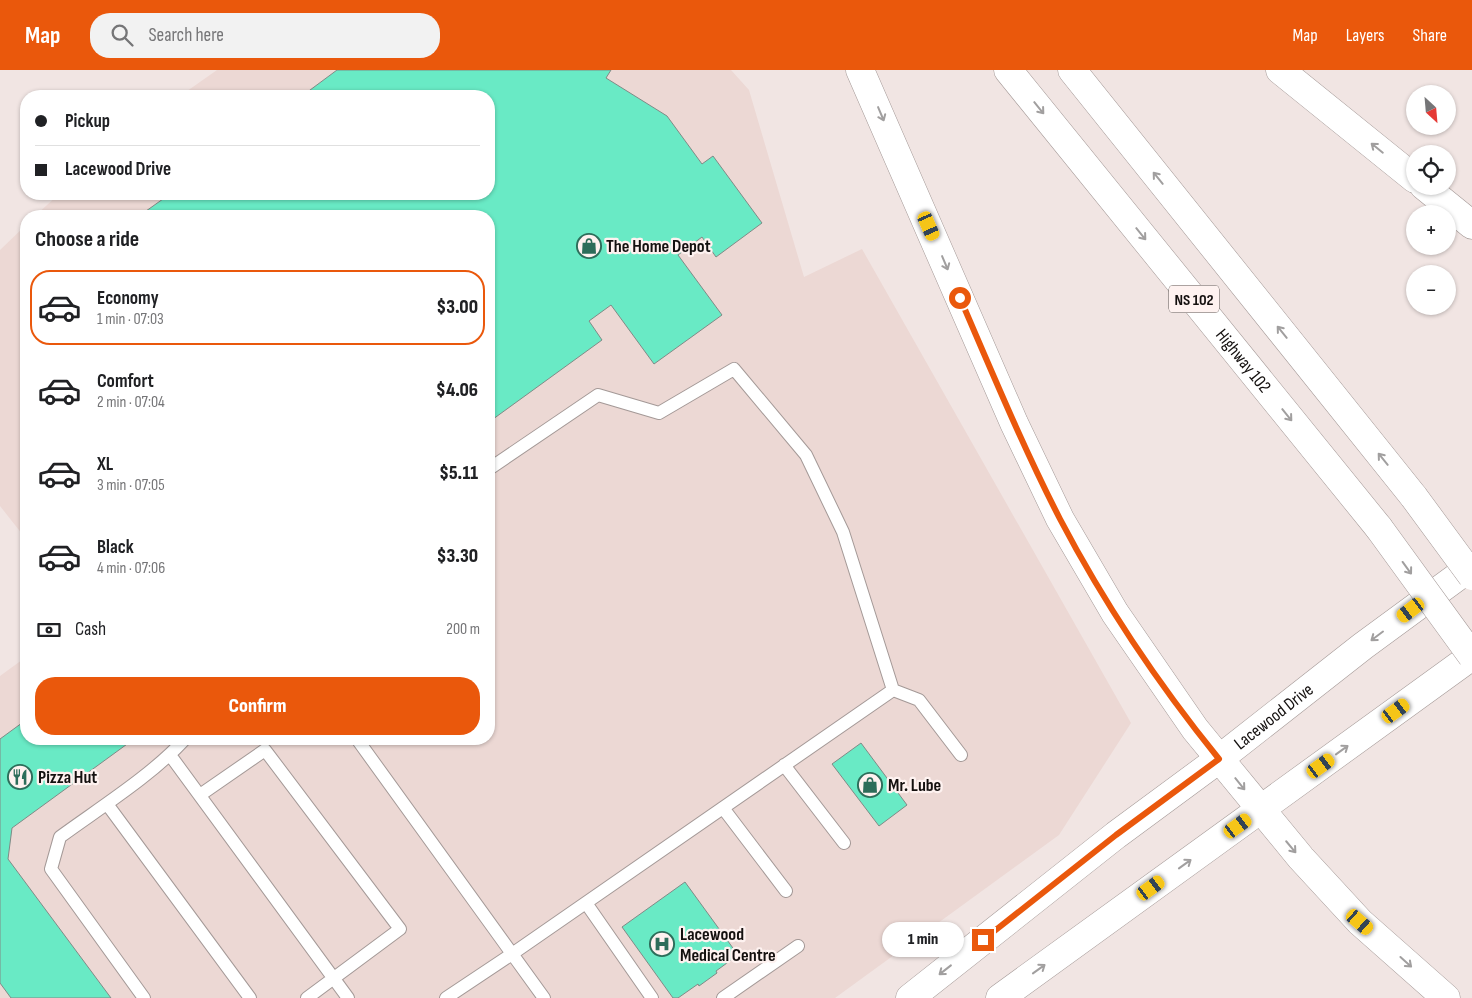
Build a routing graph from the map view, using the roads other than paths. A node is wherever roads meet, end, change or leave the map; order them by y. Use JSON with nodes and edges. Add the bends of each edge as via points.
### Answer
{"nodes":[{"id":1,"x":860,"y":70,"type":"edge"},
{"id":2,"x":1008,"y":70,"type":"edge"},
{"id":3,"x":1072,"y":70,"type":"edge"},
{"id":4,"x":1280,"y":70,"type":"edge"},
{"id":5,"x":1406,"y":172,"type":"edge"},
{"id":6,"x":1435,"y":195,"type":"edge"},
{"id":7,"x":1472,"y":225,"type":"edge"},
{"id":8,"x":495,"y":465,"type":"edge"},
{"id":9,"x":1472,"y":566,"type":"edge"},
{"id":10,"x":1472,"y":576,"type":"edge"},
{"id":11,"x":1472,"y":656,"type":"edge"},
{"id":12,"x":893,"y":690,"type":"junction"},
{"id":13,"x":179,"y":745,"type":"edge"},
{"id":14,"x":361,"y":745,"type":"edge"},
{"id":15,"x":170,"y":755,"type":"junction"},
{"id":16,"x":961,"y":755,"type":"dead end"},
{"id":17,"x":1219,"y":759,"type":"junction"},
{"id":18,"x":784,"y":765,"type":"junction"},
{"id":19,"x":200,"y":795,"type":"junction"},
{"id":20,"x":107,"y":804,"type":"junction"},
{"id":21,"x":723,"y":808,"type":"junction"},
{"id":22,"x":1260,"y":810,"type":"junction"},
{"id":23,"x":844,"y":843,"type":"dead end"},
{"id":24,"x":786,"y":891,"type":"dead end"},
{"id":25,"x":586,"y":904,"type":"junction"},
{"id":26,"x":798,"y":946,"type":"dead end"},
{"id":27,"x":512,"y":954,"type":"junction"},
{"id":28,"x":334,"y":978,"type":"junction"},
{"id":29,"x":243,"y":996,"type":"edge"},
{"id":30,"x":144,"y":998,"type":"edge"},
{"id":31,"x":307,"y":998,"type":"edge"},
{"id":32,"x":348,"y":998,"type":"edge"},
{"id":33,"x":446,"y":998,"type":"edge"},
{"id":34,"x":544,"y":998,"type":"edge"},
{"id":35,"x":652,"y":998,"type":"edge"},
{"id":36,"x":723,"y":998,"type":"edge"},
{"id":37,"x":910,"y":998,"type":"edge"},
{"id":38,"x":1000,"y":998,"type":"edge"},
{"id":39,"x":1446,"y":998,"type":"edge"}],
"edges":[{"from":1,"to":17,"type":"main road","one_way":true,"via":[[1014,423],[1060,519],[1114,613]]},
{"from":2,"to":11,"type":"main road","name":"Highway 102","number":"NS 102","one_way":true,"bridge":true,"via":[[1379,528]]},
{"from":10,"to":3,"type":"main road","number":"NS 102","one_way":true,"bridge":true,"via":[[1414,497]]},
{"from":5,"to":4,"type":"main road","one_way":true},
{"from":6,"to":7,"type":"main road"},
{"from":8,"to":12,"type":"lane","via":[[598,394],[659,413],[734,369],[806,455],[843,532]]},
{"from":9,"to":17,"type":"main road","name":"Lacewood Drive","one_way":true,"via":[[1363,646]]},
{"from":22,"to":11,"type":"main road","one_way":true},
{"from":12,"to":16,"type":"lane","via":[[919,700]]},
{"from":12,"to":18,"type":"lane"},
{"from":13,"to":15,"type":"lane"},
{"from":14,"to":27,"type":"lane"},
{"from":15,"to":19,"type":"lane"},
{"from":15,"to":20,"type":"lane"},
{"from":17,"to":22,"type":"main road","one_way":true},
{"from":17,"to":37,"type":"main road","name":"Lacewood Drive","one_way":true,"via":[[1116,835]]},
{"from":18,"to":21,"type":"lane"},
{"from":18,"to":23,"type":"lane"},
{"from":19,"to":28,"type":"lane"},
{"from":19,"to":28,"type":"lane","via":[[265,750],[400,929]]},
{"from":20,"to":29,"type":"lane"},
{"from":20,"to":30,"type":"lane","via":[[60,836],[51,869]]},
{"from":21,"to":24,"type":"lane"},
{"from":21,"to":25,"type":"lane"},
{"from":38,"to":22,"type":"main road","one_way":true},
{"from":22,"to":39,"type":"main road","one_way":true,"via":[[1360,922]]},
{"from":25,"to":27,"type":"lane"},
{"from":25,"to":35,"type":"lane"},
{"from":26,"to":36,"type":"lane"},
{"from":27,"to":33,"type":"lane"},
{"from":27,"to":34,"type":"lane"},
{"from":28,"to":31,"type":"lane"},
{"from":28,"to":32,"type":"lane"}]}
